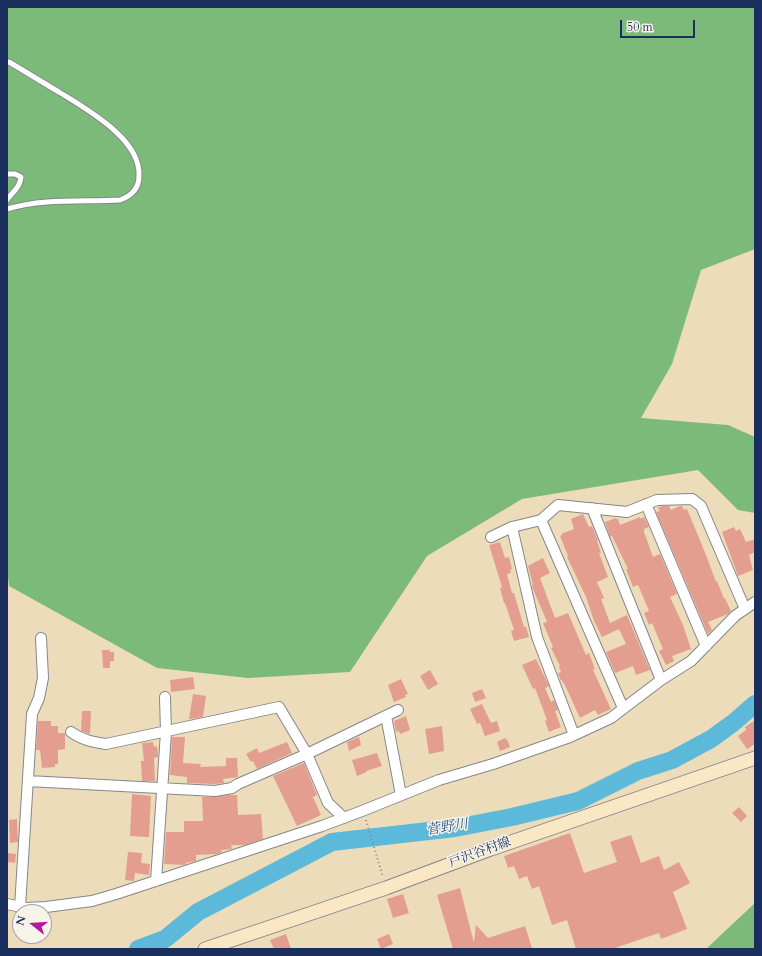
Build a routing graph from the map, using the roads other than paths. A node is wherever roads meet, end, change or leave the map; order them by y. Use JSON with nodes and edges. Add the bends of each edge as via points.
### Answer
{"nodes":[{"id":1,"x":9,"y":62,"type":"dead end"},
{"id":2,"x":7,"y":174,"type":"edge"},
{"id":3,"x":7,"y":200,"type":"edge"},
{"id":4,"x":7,"y":210,"type":"edge"},
{"id":5,"x":646,"y":504,"type":"junction"},
{"id":6,"x":592,"y":508,"type":"junction"},
{"id":7,"x":541,"y":520,"type":"junction"},
{"id":8,"x":512,"y":527,"type":"junction"},
{"id":9,"x":491,"y":537,"type":"dead end"},
{"id":10,"x":755,"y":602,"type":"edge"},
{"id":11,"x":745,"y":609,"type":"junction"},
{"id":12,"x":41,"y":638,"type":"dead end"},
{"id":13,"x":706,"y":646,"type":"junction"},
{"id":14,"x":661,"y":680,"type":"junction"},
{"id":15,"x":165,"y":697,"type":"dead end"},
{"id":16,"x":623,"y":708,"type":"junction"},
{"id":17,"x":398,"y":710,"type":"dead end"},
{"id":18,"x":386,"y":716,"type":"junction"},
{"id":19,"x":71,"y":732,"type":"dead end"},
{"id":20,"x":166,"y":732,"type":"junction"},
{"id":21,"x":574,"y":735,"type":"junction"},
{"id":22,"x":307,"y":754,"type":"junction"},
{"id":23,"x":755,"y":758,"type":"edge"},
{"id":24,"x":28,"y":781,"type":"junction"},
{"id":25,"x":162,"y":788,"type":"junction"},
{"id":26,"x":401,"y":795,"type":"junction"},
{"id":27,"x":344,"y":818,"type":"junction"},
{"id":28,"x":156,"y":881,"type":"junction"},
{"id":29,"x":20,"y":904,"type":"edge"},
{"id":30,"x":52,"y":907,"type":"edge"},
{"id":31,"x":205,"y":949,"type":"edge"}],
"edges":[{"from":1,"to":4,"type":"lane","via":[[95,114],[128,144],[139,168],[139,178],[130,196],[120,200],[38,202]]},
{"from":2,"to":3,"type":"lane","via":[[21,177],[20,184]]},
{"from":5,"to":6,"type":"street","via":[[627,512]]},
{"from":5,"to":11,"type":"street","via":[[657,500],[692,499],[701,506]]},
{"from":5,"to":13,"type":"street"},
{"from":6,"to":7,"type":"street","via":[[558,505]]},
{"from":6,"to":14,"type":"street"},
{"from":7,"to":8,"type":"street"},
{"from":7,"to":16,"type":"street"},
{"from":8,"to":9,"type":"street"},
{"from":8,"to":21,"type":"street","via":[[537,637]]},
{"from":10,"to":11,"type":"street"},
{"from":11,"to":13,"type":"street"},
{"from":12,"to":24,"type":"street","via":[[43,678],[39,698],[32,714]]},
{"from":13,"to":14,"type":"street","via":[[691,660]]},
{"from":14,"to":16,"type":"street"},
{"from":15,"to":20,"type":"street"},
{"from":16,"to":21,"type":"street","via":[[611,718]]},
{"from":17,"to":18,"type":"street"},
{"from":18,"to":22,"type":"street"},
{"from":18,"to":26,"type":"street"},
{"from":19,"to":20,"type":"street","via":[[87,741],[106,744]]},
{"from":20,"to":22,"type":"street","via":[[279,707]]},
{"from":20,"to":25,"type":"street"},
{"from":21,"to":26,"type":"street"},
{"from":22,"to":25,"type":"street","via":[[232,788],[215,791]]},
{"from":22,"to":27,"type":"street","via":[[328,803]]},
{"from":23,"to":31,"type":"main road","name":"戸沢谷村線"},
{"from":24,"to":25,"type":"street"},
{"from":24,"to":29,"type":"street"},
{"from":25,"to":28,"type":"street"},
{"from":26,"to":27,"type":"street"},
{"from":27,"to":28,"type":"street"},
{"from":28,"to":30,"type":"street","via":[[92,901]]}]}
